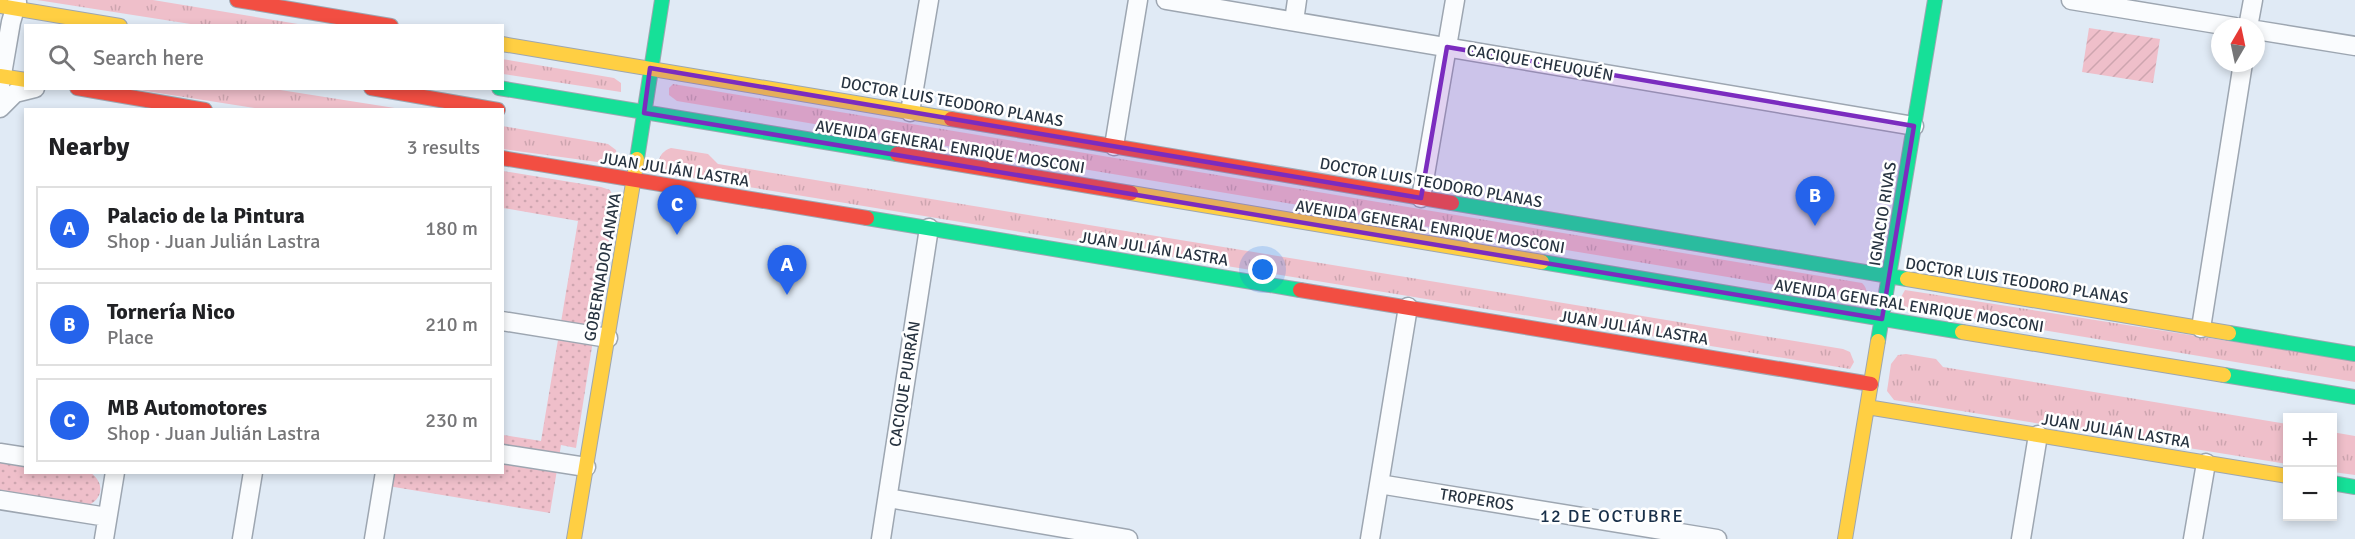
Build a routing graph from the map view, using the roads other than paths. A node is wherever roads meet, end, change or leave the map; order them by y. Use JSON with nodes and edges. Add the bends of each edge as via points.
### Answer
{"nodes":[{"id":1,"x":237,"y":0,"type":"edge"},
{"id":2,"x":662,"y":0,"type":"edge"},
{"id":3,"x":929,"y":0,"type":"edge"},
{"id":4,"x":1138,"y":0,"type":"edge"},
{"id":5,"x":1166,"y":0,"type":"edge"},
{"id":6,"x":1297,"y":0,"type":"edge"},
{"id":7,"x":1455,"y":0,"type":"edge"},
{"id":8,"x":1935,"y":0,"type":"edge"},
{"id":9,"x":2071,"y":0,"type":"edge"},
{"id":10,"x":2253,"y":0,"type":"edge"},
{"id":11,"x":11,"y":5,"type":"edge"},
{"id":12,"x":2250,"y":18,"type":"edge"},
{"id":13,"x":1293,"y":21,"type":"junction"},
{"id":14,"x":2211,"y":23,"type":"edge"},
{"id":15,"x":110,"y":24,"type":"edge"},
{"id":16,"x":379,"y":24,"type":"edge"},
{"id":17,"x":12,"y":29,"type":"edge"},
{"id":18,"x":2265,"y":31,"type":"edge"},
{"id":19,"x":504,"y":44,"type":"edge"},
{"id":20,"x":2355,"y":46,"type":"edge"},
{"id":21,"x":1447,"y":47,"type":"junction"},
{"id":22,"x":650,"y":68,"type":"junction"},
{"id":23,"x":2241,"y":72,"type":"edge"},
{"id":24,"x":1,"y":80,"type":"edge"},
{"id":25,"x":24,"y":80,"type":"edge"},
{"id":26,"x":504,"y":89,"type":"edge"},
{"id":27,"x":27,"y":90,"type":"edge"},
{"id":28,"x":87,"y":90,"type":"edge"},
{"id":29,"x":383,"y":90,"type":"edge"},
{"id":30,"x":175,"y":107,"type":"edge"},
{"id":31,"x":0,"y":108,"type":"edge"},
{"id":32,"x":493,"y":108,"type":"edge"},
{"id":33,"x":910,"y":112,"type":"junction"},
{"id":34,"x":644,"y":113,"type":"junction"},
{"id":35,"x":1914,"y":126,"type":"junction"},
{"id":36,"x":636,"y":132,"type":"junction"},
{"id":37,"x":657,"y":136,"type":"dead end"},
{"id":38,"x":1114,"y":146,"type":"junction"},
{"id":39,"x":504,"y":158,"type":"edge"},
{"id":40,"x":634,"y":180,"type":"junction"},
{"id":41,"x":1421,"y":198,"type":"junction"},
{"id":42,"x":929,"y":228,"type":"junction"},
{"id":43,"x":1889,"y":277,"type":"junction"},
{"id":44,"x":1408,"y":307,"type":"junction"},
{"id":45,"x":1882,"y":319,"type":"junction"},
{"id":46,"x":504,"y":321,"type":"edge"},
{"id":47,"x":2200,"y":328,"type":"junction"},
{"id":48,"x":608,"y":338,"type":"junction"},
{"id":49,"x":1874,"y":340,"type":"junction"},
{"id":50,"x":1894,"y":344,"type":"dead end"},
{"id":51,"x":2355,"y":351,"type":"edge"},
{"id":52,"x":1871,"y":384,"type":"junction"},
{"id":53,"x":2355,"y":397,"type":"edge"},
{"id":54,"x":1867,"y":407,"type":"junction"},
{"id":55,"x":2038,"y":435,"type":"junction"},
{"id":56,"x":0,"y":453,"type":"edge"},
{"id":57,"x":504,"y":454,"type":"edge"},
{"id":58,"x":24,"y":457,"type":"edge"},
{"id":59,"x":2206,"y":463,"type":"junction"},
{"id":60,"x":586,"y":467,"type":"junction"},
{"id":61,"x":114,"y":474,"type":"edge"},
{"id":62,"x":253,"y":474,"type":"edge"},
{"id":63,"x":385,"y":474,"type":"edge"},
{"id":64,"x":2283,"y":475,"type":"edge"},
{"id":65,"x":1379,"y":484,"type":"junction"},
{"id":66,"x":2337,"y":484,"type":"edge"},
{"id":67,"x":2355,"y":487,"type":"edge"},
{"id":68,"x":888,"y":498,"type":"junction"},
{"id":69,"x":0,"y":500,"type":"edge"},
{"id":70,"x":107,"y":517,"type":"junction"},
{"id":71,"x":104,"y":539,"type":"edge"},
{"id":72,"x":242,"y":539,"type":"edge"},
{"id":73,"x":374,"y":539,"type":"edge"},
{"id":74,"x":574,"y":539,"type":"edge"},
{"id":75,"x":880,"y":539,"type":"edge"},
{"id":76,"x":1128,"y":539,"type":"edge"},
{"id":77,"x":1370,"y":539,"type":"edge"},
{"id":78,"x":1717,"y":539,"type":"edge"},
{"id":79,"x":1845,"y":539,"type":"edge"},
{"id":80,"x":2021,"y":539,"type":"edge"},
{"id":81,"x":2193,"y":539,"type":"edge"}],
"edges":[{"from":1,"to":16,"type":"main road"},
{"from":2,"to":22,"type":"main road","name":"GOBERNADOR ANAYA"},
{"from":3,"to":33,"type":"street"},
{"from":4,"to":38,"type":"street"},
{"from":5,"to":13,"type":"street","name":"CACIQUE CHEUQUÉN"},
{"from":6,"to":13,"type":"street"},
{"from":7,"to":21,"type":"street"},
{"from":8,"to":35,"type":"main road","name":"IGNACIO RIVAS"},
{"from":9,"to":14,"type":"street"},
{"from":10,"to":12,"type":"street"},
{"from":11,"to":15,"type":"main road"},
{"from":11,"to":17,"type":"street"},
{"from":13,"to":21,"type":"street","name":"CACIQUE CHEUQUÉN"},
{"from":17,"to":24,"type":"street"},
{"from":18,"to":20,"type":"street"},
{"from":19,"to":22,"type":"main road","name":"DOCTOR LUIS TEODORO PLANAS"},
{"from":21,"to":35,"type":"street","name":"CACIQUE CHEUQUÉN"},
{"from":21,"to":41,"type":"street"},
{"from":22,"to":33,"type":"main road","name":"DOCTOR LUIS TEODORO PLANAS"},
{"from":22,"to":34,"type":"main road","name":"GOBERNADOR ANAYA"},
{"from":23,"to":47,"type":"street"},
{"from":24,"to":25,"type":"main road"},
{"from":26,"to":34,"type":"main road","name":"AVENIDA GENERAL ENRIQUE MOSCONI"},
{"from":27,"to":31,"type":"street","via":[[15,93]]},
{"from":28,"to":30,"type":"main road"},
{"from":29,"to":32,"type":"main road"},
{"from":33,"to":38,"type":"main road","name":"DOCTOR LUIS TEODORO PLANAS"},
{"from":34,"to":36,"type":"main road","name":"GOBERNADOR ANAYA"},
{"from":34,"to":45,"type":"main road","name":"AVENIDA GENERAL ENRIQUE MOSCONI"},
{"from":35,"to":43,"type":"main road","name":"IGNACIO RIVAS"},
{"from":36,"to":37,"type":"main road"},
{"from":36,"to":40,"type":"main road","name":"GOBERNADOR ANAYA"},
{"from":38,"to":41,"type":"main road","name":"DOCTOR LUIS TEODORO PLANAS"},
{"from":39,"to":40,"type":"main road","name":"JUAN JULIÁN LASTRA"},
{"from":40,"to":42,"type":"main road","name":"JUAN JULIÁN LASTRA"},
{"from":40,"to":48,"type":"main road","name":"GOBERNADOR ANAYA"},
{"from":41,"to":43,"type":"main road","name":"DOCTOR LUIS TEODORO PLANAS"},
{"from":42,"to":44,"type":"main road","name":"JUAN JULIÁN LASTRA"},
{"from":42,"to":68,"type":"street","name":"CACIQUE PURRÁN"},
{"from":43,"to":45,"type":"main road","name":"IGNACIO RIVAS"},
{"from":43,"to":47,"type":"main road","name":"DOCTOR LUIS TEODORO PLANAS"},
{"from":44,"to":52,"type":"main road","name":"JUAN JULIÁN LASTRA"},
{"from":44,"to":65,"type":"street"},
{"from":45,"to":49,"type":"main road","name":"IGNACIO RIVAS"},
{"from":45,"to":53,"type":"main road","name":"AVENIDA GENERAL ENRIQUE MOSCONI"},
{"from":46,"to":48,"type":"street"},
{"from":47,"to":51,"type":"main road","name":"DOCTOR LUIS TEODORO PLANAS"},
{"from":48,"to":60,"type":"main road","name":"GOBERNADOR ANAYA"},
{"from":49,"to":50,"type":"main road"},
{"from":49,"to":52,"type":"main road","name":"IGNACIO RIVAS"},
{"from":52,"to":54,"type":"main road","name":"IGNACIO RIVAS"},
{"from":54,"to":55,"type":"main road","name":"JUAN JULIÁN LASTRA"},
{"from":54,"to":79,"type":"main road","name":"IGNACIO RIVAS"},
{"from":55,"to":59,"type":"main road","name":"JUAN JULIÁN LASTRA"},
{"from":55,"to":80,"type":"street"},
{"from":56,"to":58,"type":"street"},
{"from":57,"to":60,"type":"street"},
{"from":59,"to":64,"type":"main road","name":"JUAN JULIÁN LASTRA"},
{"from":59,"to":81,"type":"street"},
{"from":60,"to":74,"type":"main road","name":"GOBERNADOR ANAYA"},
{"from":61,"to":70,"type":"street"},
{"from":62,"to":72,"type":"street"},
{"from":63,"to":73,"type":"street"},
{"from":65,"to":77,"type":"street"},
{"from":65,"to":78,"type":"street","name":"TROPEROS"},
{"from":66,"to":67,"type":"main road"},
{"from":68,"to":75,"type":"street","name":"CACIQUE PURRÁN"},
{"from":68,"to":76,"type":"street"},
{"from":69,"to":70,"type":"street"},
{"from":70,"to":71,"type":"street"}]}
